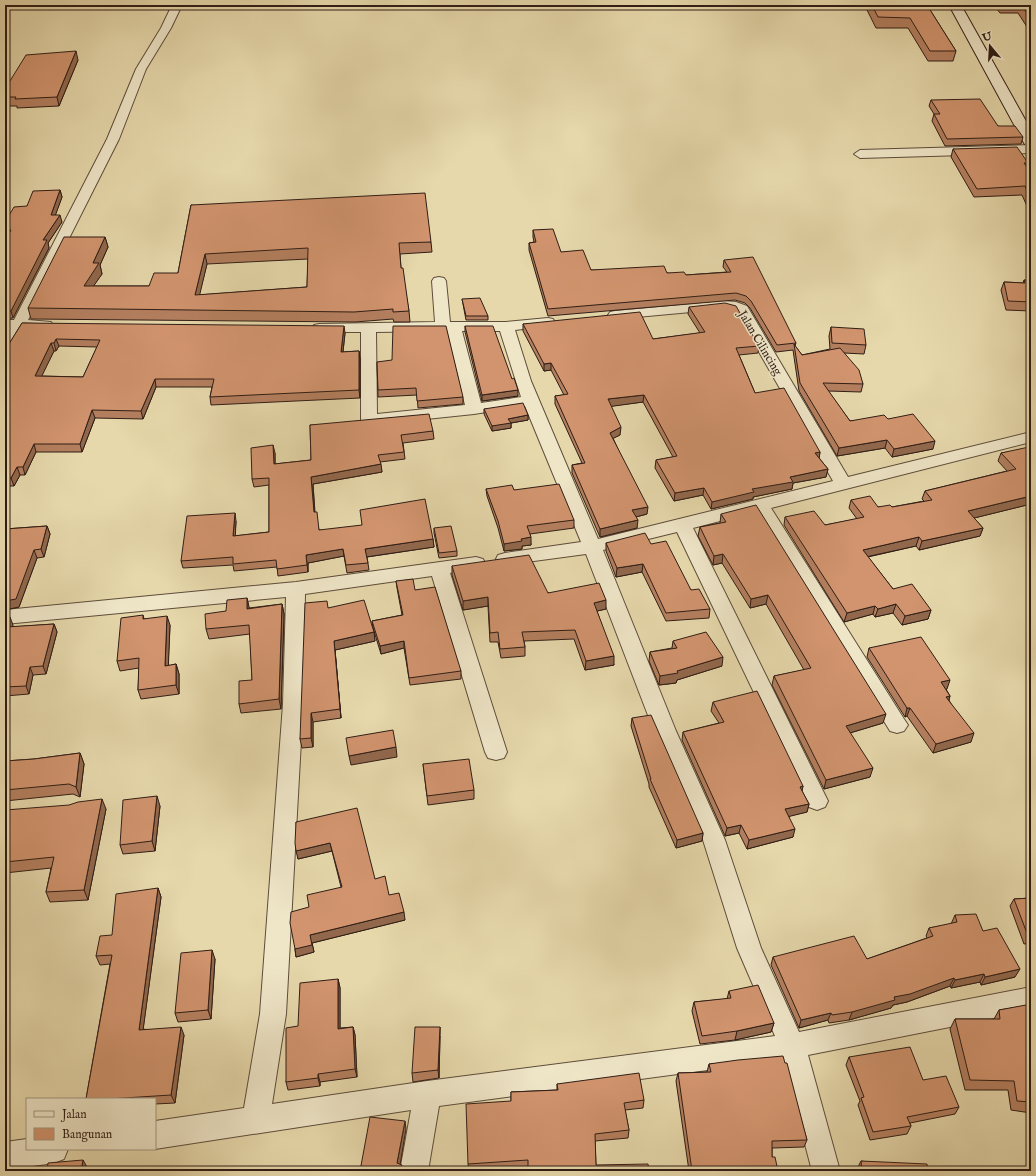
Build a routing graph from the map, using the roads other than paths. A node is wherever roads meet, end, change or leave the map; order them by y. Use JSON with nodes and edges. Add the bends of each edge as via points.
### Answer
{"nodes":[{"id":1,"x":177,"y":5,"type":"edge"},
{"id":2,"x":955,"y":5,"type":"edge"},
{"id":3,"x":1031,"y":143,"type":"edge"},
{"id":4,"x":1031,"y":149,"type":"edge"},
{"id":5,"x":860,"y":154,"type":"dead end"},
{"id":6,"x":439,"y":281,"type":"dead end"},
{"id":7,"x":601,"y":317,"type":"edge"},
{"id":8,"x":562,"y":321,"type":"edge"},
{"id":9,"x":12,"y":324,"type":"edge"},
{"id":10,"x":59,"y":325,"type":"edge"},
{"id":11,"x":506,"y":326,"type":"junction"},
{"id":12,"x":305,"y":327,"type":"edge"},
{"id":13,"x":448,"y":327,"type":"junction"},
{"id":14,"x":368,"y":328,"type":"junction"},
{"id":15,"x":5,"y":348,"type":"edge"},
{"id":16,"x":531,"y":400,"type":"junction"},
{"id":17,"x":474,"y":409,"type":"junction"},
{"id":18,"x":1031,"y":437,"type":"edge"},
{"id":19,"x":843,"y":484,"type":"junction"},
{"id":20,"x":760,"y":505,"type":"junction"},
{"id":21,"x":682,"y":524,"type":"junction"},
{"id":22,"x":592,"y":547,"type":"junction"},
{"id":23,"x":439,"y":568,"type":"junction"},
{"id":24,"x":296,"y":589,"type":"junction"},
{"id":25,"x":5,"y":617,"type":"edge"},
{"id":26,"x":897,"y":725,"type":"dead end"},
{"id":27,"x":496,"y":752,"type":"dead end"},
{"id":28,"x":817,"y":801,"type":"dead end"},
{"id":29,"x":1031,"y":999,"type":"edge"},
{"id":30,"x":792,"y":1046,"type":"junction"},
{"id":31,"x":426,"y":1094,"type":"junction"},
{"id":32,"x":256,"y":1120,"type":"junction"},
{"id":33,"x":156,"y":1135,"type":"edge"},
{"id":34,"x":47,"y":1150,"type":"edge"},
{"id":35,"x":5,"y":1156,"type":"edge"},
{"id":36,"x":414,"y":1171,"type":"edge"},
{"id":37,"x":826,"y":1171,"type":"edge"}],
"edges":[{"from":1,"to":9,"type":"street","via":[[141,69],[113,139]]},
{"from":2,"to":3,"type":"main road"},
{"from":4,"to":5,"type":"street"},
{"from":6,"to":13,"type":"street"},
{"from":7,"to":19,"type":"street","name":"Jalan Cilincing","via":[[724,305],[742,309]]},
{"from":8,"to":11,"type":"street"},
{"from":9,"to":10,"type":"street"},
{"from":9,"to":15,"type":"street"},
{"from":11,"to":13,"type":"street"},
{"from":11,"to":16,"type":"street"},
{"from":12,"to":14,"type":"street"},
{"from":13,"to":14,"type":"street"},
{"from":13,"to":17,"type":"street"},
{"from":14,"to":17,"type":"street","via":[[362,420]]},
{"from":16,"to":17,"type":"street"},
{"from":16,"to":22,"type":"street"},
{"from":18,"to":19,"type":"street"},
{"from":19,"to":20,"type":"street"},
{"from":20,"to":21,"type":"street"},
{"from":20,"to":26,"type":"street"},
{"from":21,"to":22,"type":"street"},
{"from":21,"to":28,"type":"street"},
{"from":22,"to":23,"type":"street"},
{"from":22,"to":30,"type":"street","via":[[665,731],[714,840],[749,948]]},
{"from":23,"to":24,"type":"street"},
{"from":23,"to":27,"type":"street"},
{"from":24,"to":25,"type":"street"},
{"from":24,"to":32,"type":"street","via":[[293,704],[273,1014]]},
{"from":29,"to":30,"type":"street"},
{"from":30,"to":31,"type":"street"},
{"from":30,"to":37,"type":"street"},
{"from":31,"to":32,"type":"street"},
{"from":31,"to":36,"type":"street"},
{"from":32,"to":33,"type":"street"},
{"from":34,"to":35,"type":"street"}]}
